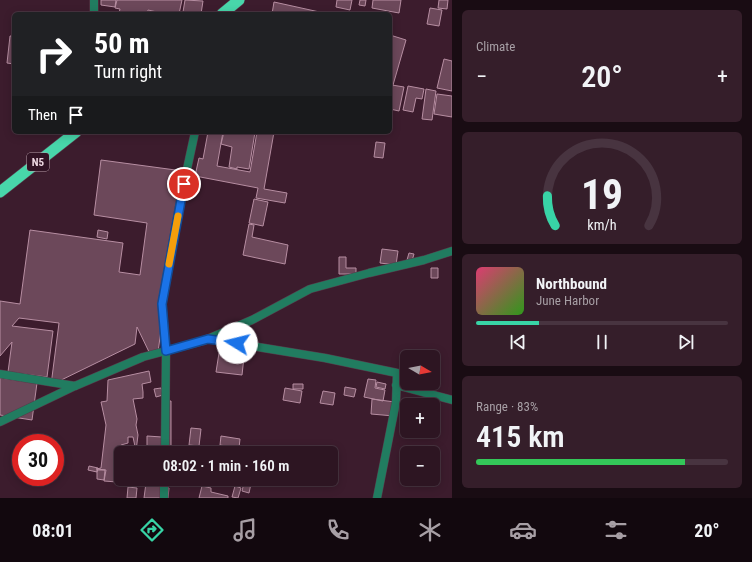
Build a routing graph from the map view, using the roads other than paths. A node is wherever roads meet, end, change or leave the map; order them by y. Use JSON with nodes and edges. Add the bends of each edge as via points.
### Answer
{"nodes":[{"id":1,"x":94,"y":0,"type":"edge"},
{"id":2,"x":239,"y":0,"type":"edge"},
{"id":3,"x":94,"y":12,"type":"edge"},
{"id":4,"x":224,"y":12,"type":"edge"},
{"id":5,"x":73,"y":134,"type":"edge"},
{"id":6,"x":195,"y":134,"type":"edge"},
{"id":7,"x":0,"y":192,"type":"edge"},
{"id":8,"x":452,"y":250,"type":"edge"},
{"id":9,"x":208,"y":339,"type":"junction"},
{"id":10,"x":166,"y":351,"type":"junction"},
{"id":11,"x":0,"y":374,"type":"edge"},
{"id":12,"x":396,"y":385,"type":"junction"},
{"id":13,"x":75,"y":386,"type":"junction"},
{"id":14,"x":452,"y":400,"type":"edge"},
{"id":15,"x":0,"y":422,"type":"edge"},
{"id":16,"x":165,"y":446,"type":"edge"},
{"id":17,"x":164,"y":486,"type":"edge"},
{"id":18,"x":164,"y":498,"type":"edge"},
{"id":19,"x":377,"y":498,"type":"edge"}],
"edges":[{"from":1,"to":3,"type":"street"},
{"from":2,"to":4,"type":"highway"},
{"from":5,"to":7,"type":"highway","number":"N5"},
{"from":6,"to":10,"type":"street","via":[[162,304]]},
{"from":8,"to":9,"type":"street","via":[[424,260],[310,289],[252,320]]},
{"from":9,"to":10,"type":"street"},
{"from":9,"to":12,"type":"street","via":[[325,358],[397,373]]},
{"from":10,"to":13,"type":"street","via":[[143,357]]},
{"from":10,"to":16,"type":"street"},
{"from":11,"to":13,"type":"street"},
{"from":12,"to":14,"type":"street"},
{"from":12,"to":19,"type":"street","via":[[396,402]]},
{"from":13,"to":15,"type":"street"},
{"from":17,"to":18,"type":"street"}]}
